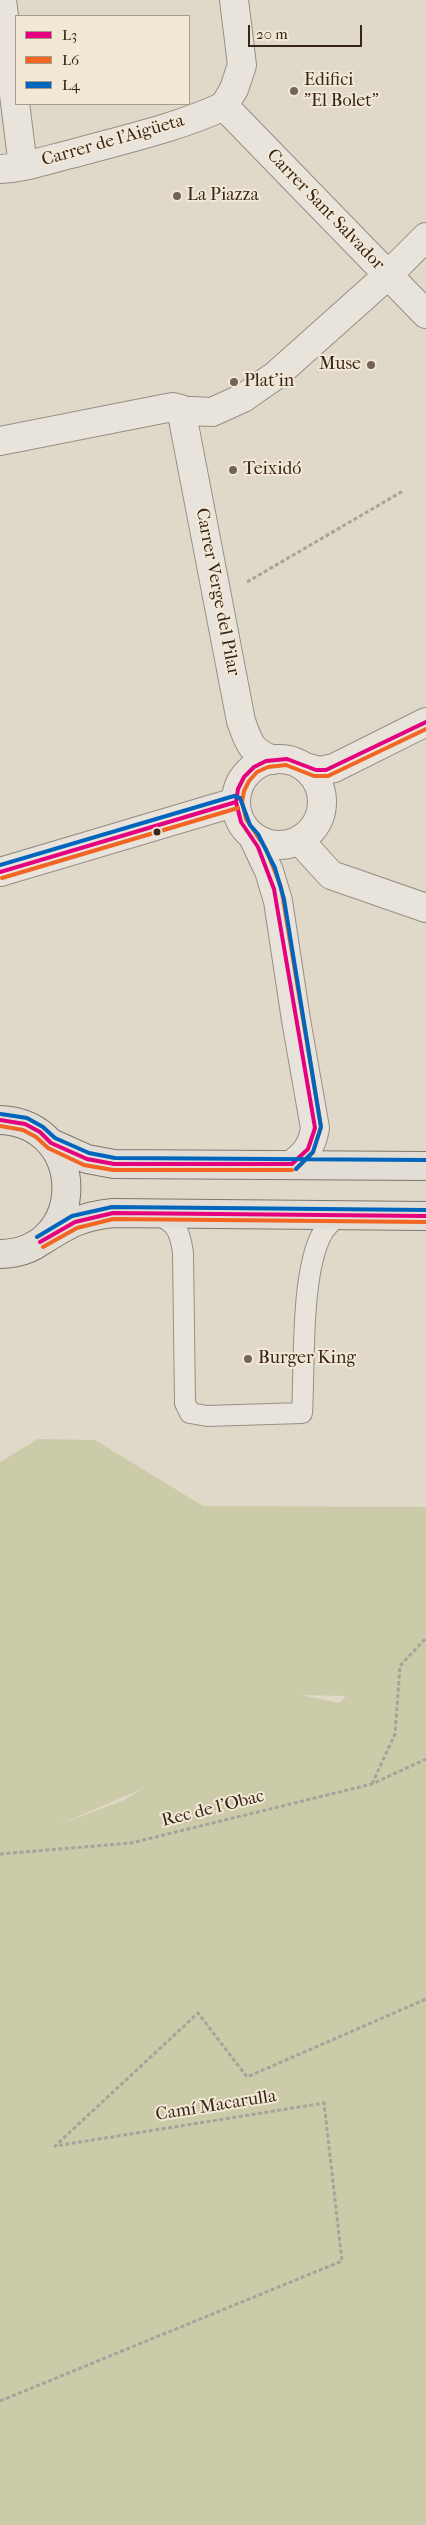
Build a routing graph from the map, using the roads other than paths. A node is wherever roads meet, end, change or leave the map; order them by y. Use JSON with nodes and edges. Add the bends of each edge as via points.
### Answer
{"nodes":[{"id":1,"x":2,"y":0,"type":"edge"},
{"id":2,"x":234,"y":0,"type":"edge"},
{"id":3,"x":224,"y":106,"type":"junction"},
{"id":4,"x":11,"y":168,"type":"edge"},
{"id":5,"x":426,"y":237,"type":"edge"},
{"id":6,"x":388,"y":275,"type":"junction"},
{"id":7,"x":426,"y":314,"type":"edge"},
{"id":8,"x":187,"y":411,"type":"junction"},
{"id":9,"x":0,"y":441,"type":"edge"},
{"id":10,"x":426,"y":722,"type":"edge"},
{"id":11,"x":272,"y":760,"type":"junction"},
{"id":12,"x":305,"y":767,"type":"junction"},
{"id":13,"x":236,"y":802,"type":"junction"},
{"id":14,"x":253,"y":837,"type":"junction"},
{"id":15,"x":300,"y":841,"type":"junction"},
{"id":16,"x":0,"y":872,"type":"edge"},
{"id":17,"x":426,"y":908,"type":"edge"},
{"id":18,"x":0,"y":1120,"type":"edge"},
{"id":19,"x":51,"y":1143,"type":"junction"},
{"id":20,"x":292,"y":1164,"type":"junction"},
{"id":21,"x":426,"y":1166,"type":"edge"},
{"id":22,"x":155,"y":1213,"type":"junction"},
{"id":23,"x":338,"y":1215,"type":"junction"},
{"id":24,"x":426,"y":1216,"type":"edge"},
{"id":25,"x":40,"y":1242,"type":"junction"},
{"id":26,"x":0,"y":1254,"type":"edge"}],
"edges":[{"from":1,"to":4,"type":"street"},
{"from":2,"to":3,"type":"street","via":[[242,65]]},
{"from":3,"to":4,"type":"street","name":"Carrer de l'Aigüeta","via":[[143,135]]},
{"from":3,"to":6,"type":"street","name":"Carrer Sant Salvador"},
{"from":5,"to":6,"type":"street"},
{"from":6,"to":7,"type":"street","name":"Carrer Sant Salvador"},
{"from":6,"to":8,"type":"street","via":[[276,375],[243,398],[212,412]]},
{"from":8,"to":9,"type":"street","via":[[162,408]]},
{"from":8,"to":11,"type":"street","name":"Carrer Verge del Pilar","via":[[241,721],[257,754]]},
{"from":10,"to":12,"type":"street","via":[[334,768],[320,771]]},
{"from":11,"to":12,"type":"street","via":[[294,761]]},
{"from":11,"to":13,"type":"street","via":[[254,767],[244,777],[237,789]]},
{"from":12,"to":15,"type":"street","via":[[321,788],[323,801],[322,814],[316,826]]},
{"from":13,"to":14,"type":"street","via":[[244,828]]},
{"from":13,"to":16,"type":"street"},
{"from":14,"to":15,"type":"street","via":[[278,845]]},
{"from":14,"to":20,"type":"street","via":[[269,871],[278,901],[315,1128],[307,1154]]},
{"from":15,"to":17,"type":"street","via":[[331,874]]},
{"from":18,"to":19,"type":"highway","via":[[25,1124]]},
{"from":19,"to":20,"type":"highway","via":[[87,1160],[114,1164]]},
{"from":19,"to":25,"type":"highway","via":[[65,1168],[67,1195],[58,1221]]},
{"from":20,"to":21,"type":"highway"},
{"from":22,"to":23,"type":"highway"},
{"from":22,"to":23,"type":"lane","via":[[170,1220],[181,1234],[185,1403],[190,1413],[207,1416],[302,1413],[305,1316],[313,1254],[323,1231]]},
{"from":22,"to":25,"type":"highway","via":[[88,1216]]},
{"from":23,"to":24,"type":"highway"},
{"from":25,"to":26,"type":"highway","via":[[20,1251]]}]}
